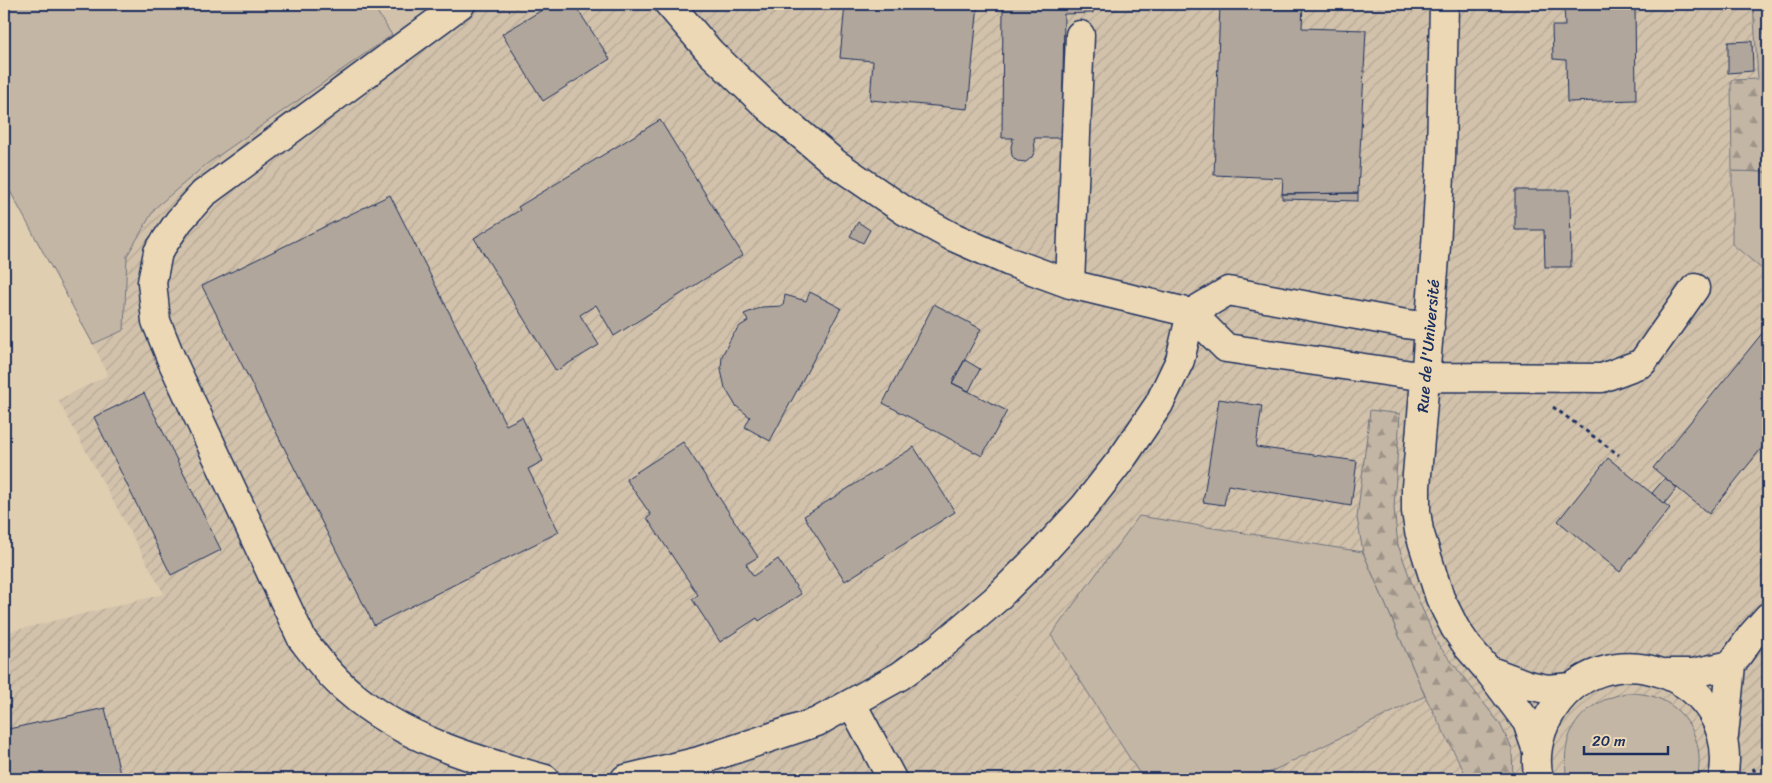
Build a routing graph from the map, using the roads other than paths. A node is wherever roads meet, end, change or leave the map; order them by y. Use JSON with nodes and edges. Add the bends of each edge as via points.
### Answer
{"nodes":[{"id":1,"x":461,"y":4,"type":"edge"},
{"id":2,"x":669,"y":4,"type":"edge"},
{"id":3,"x":1444,"y":4,"type":"edge"},
{"id":4,"x":1080,"y":36,"type":"dead end"},
{"id":5,"x":1070,"y":284,"type":"junction"},
{"id":6,"x":1696,"y":288,"type":"dead end"},
{"id":7,"x":1191,"y":313,"type":"junction"},
{"id":8,"x":1430,"y":327,"type":"junction"},
{"id":9,"x":1426,"y":377,"type":"junction"},
{"id":10,"x":1768,"y":617,"type":"edge"},
{"id":11,"x":1731,"y":665,"type":"junction"},
{"id":12,"x":1488,"y":670,"type":"junction"},
{"id":13,"x":1667,"y":673,"type":"junction"},
{"id":14,"x":1572,"y":686,"type":"junction"},
{"id":15,"x":852,"y":704,"type":"junction"},
{"id":16,"x":1723,"y":740,"type":"junction"},
{"id":17,"x":1537,"y":750,"type":"junction"},
{"id":18,"x":545,"y":779,"type":"edge"},
{"id":19,"x":625,"y":779,"type":"edge"},
{"id":20,"x":892,"y":779,"type":"edge"},
{"id":21,"x":1539,"y":779,"type":"edge"},
{"id":22,"x":1723,"y":779,"type":"edge"}],
"edges":[{"from":1,"to":18,"type":"street","via":[[203,194],[178,220],[158,252],[152,282],[156,320],[172,361],[302,639],[323,666],[348,691],[386,720],[427,740],[491,764]]},
{"from":2,"to":5,"type":"street","via":[[711,53],[768,107],[858,180],[951,236]]},
{"from":3,"to":8,"type":"street","name":"Rue de l'Université","via":[[1441,158]]},
{"from":4,"to":5,"type":"street"},
{"from":5,"to":7,"type":"street"},
{"from":6,"to":9,"type":"street","via":[[1642,362],[1602,378]]},
{"from":7,"to":8,"type":"street","via":[[1228,291]]},
{"from":7,"to":9,"type":"street","via":[[1226,348]]},
{"from":7,"to":15,"type":"street","via":[[1180,360],[1159,404],[1084,506],[1015,580],[940,647],[900,676]]},
{"from":8,"to":9,"type":"street","name":"Rue de l'Université"},
{"from":9,"to":12,"type":"street","name":"Rue de l'Université","via":[[1416,487],[1419,531],[1440,598],[1455,628]]},
{"from":10,"to":11,"type":"street"},
{"from":11,"to":13,"type":"street","via":[[1693,673]]},
{"from":11,"to":16,"type":"street"},
{"from":12,"to":14,"type":"street","name":"Rue de l'Université","via":[[1528,686]]},
{"from":12,"to":17,"type":"street","name":"Rue de l'Université","via":[[1527,722]]},
{"from":13,"to":14,"type":"street","via":[[1643,667],[1618,667],[1594,674]]},
{"from":13,"to":16,"type":"street","via":[[1697,693],[1709,707]]},
{"from":14,"to":17,"type":"street","via":[[1555,705],[1543,726]]},
{"from":15,"to":19,"type":"street","via":[[782,735],[699,761]]},
{"from":15,"to":20,"type":"street"},
{"from":16,"to":22,"type":"street"},
{"from":17,"to":21,"type":"street"}]}
